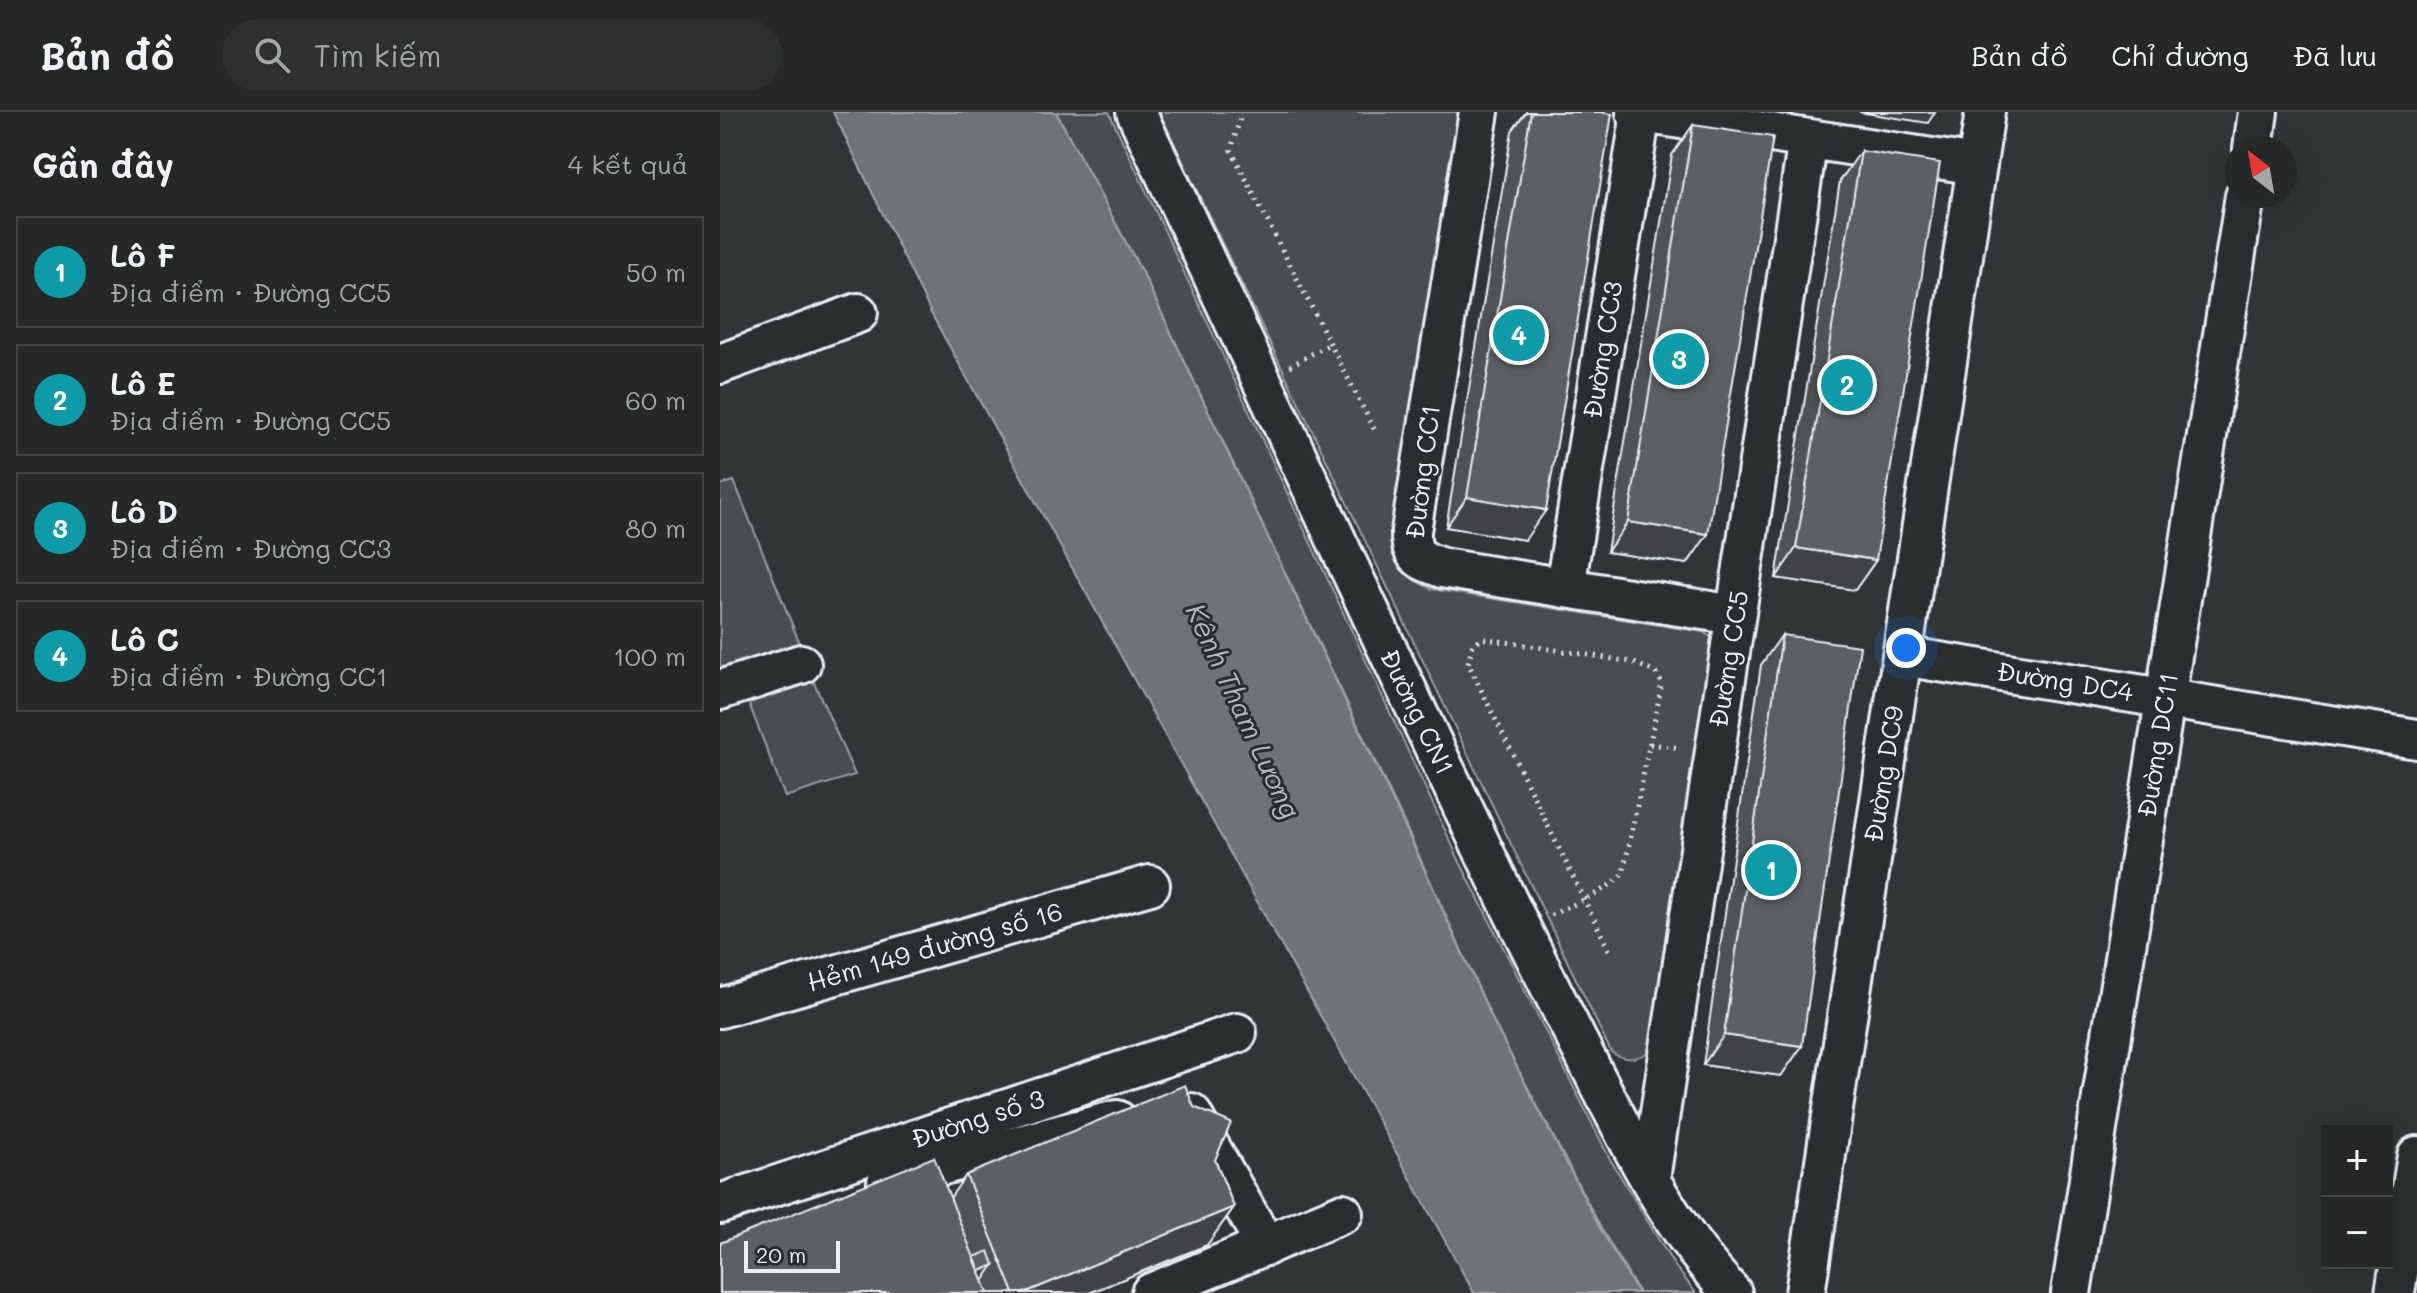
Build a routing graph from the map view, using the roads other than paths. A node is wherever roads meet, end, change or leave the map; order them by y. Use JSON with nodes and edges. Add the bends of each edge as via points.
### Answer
{"nodes":[{"id":1,"x":1136,"y":112,"type":"edge"},
{"id":2,"x":1479,"y":112,"type":"edge"},
{"id":3,"x":1638,"y":112,"type":"edge"},
{"id":4,"x":1985,"y":112,"type":"edge"},
{"id":5,"x":2258,"y":112,"type":"edge"},
{"id":6,"x":2255,"y":136,"type":"edge"},
{"id":7,"x":1808,"y":139,"type":"junction"},
{"id":8,"x":1977,"y":165,"type":"junction"},
{"id":9,"x":2243,"y":208,"type":"edge"},
{"id":10,"x":858,"y":313,"type":"dead end"},
{"id":11,"x":720,"y":364,"type":"edge"},
{"id":12,"x":1565,"y":588,"type":"junction"},
{"id":13,"x":1735,"y":615,"type":"junction"},
{"id":14,"x":1902,"y":656,"type":"junction"},
{"id":15,"x":801,"y":664,"type":"dead end"},
{"id":16,"x":720,"y":690,"type":"edge"},
{"id":17,"x":2165,"y":699,"type":"junction"},
{"id":18,"x":2417,"y":739,"type":"edge"},
{"id":19,"x":1150,"y":885,"type":"dead end"},
{"id":20,"x":720,"y":1008,"type":"edge"},
{"id":21,"x":1237,"y":1033,"type":"dead end"},
{"id":22,"x":2417,"y":1156,"type":"edge"},
{"id":23,"x":1222,"y":1169,"type":"junction"},
{"id":24,"x":1650,"y":1179,"type":"junction"},
{"id":25,"x":845,"y":1198,"type":"edge"},
{"id":26,"x":720,"y":1204,"type":"edge"},
{"id":27,"x":1343,"y":1213,"type":"dead end"},
{"id":28,"x":1266,"y":1246,"type":"junction"},
{"id":29,"x":1231,"y":1260,"type":"junction"},
{"id":30,"x":1151,"y":1293,"type":"edge"},
{"id":31,"x":1732,"y":1293,"type":"edge"},
{"id":32,"x":1805,"y":1293,"type":"edge"},
{"id":33,"x":2071,"y":1293,"type":"edge"},
{"id":34,"x":2395,"y":1293,"type":"edge"}],
"edges":[{"from":1,"to":24,"type":"street","name":"Đường CN1","via":[[1351,576],[1522,930]]},
{"from":2,"to":12,"type":"street","name":"Đường CC1","via":[[1410,544],[1415,555],[1442,568]]},
{"from":3,"to":7,"type":"street"},
{"from":3,"to":12,"type":"street","name":"Đường CC3"},
{"from":4,"to":8,"type":"street","name":"Đường DC9"},
{"from":5,"to":6,"type":"street"},
{"from":7,"to":8,"type":"street"},
{"from":7,"to":13,"type":"street","name":"Đường CC5"},
{"from":8,"to":14,"type":"street","name":"Đường DC9"},
{"from":9,"to":17,"type":"street","name":"Đường DC11"},
{"from":10,"to":11,"type":"street"},
{"from":12,"to":13,"type":"street","name":"Đường CC1"},
{"from":13,"to":24,"type":"street","name":"Đường CC5"},
{"from":14,"to":17,"type":"street","name":"Đường DC4"},
{"from":14,"to":32,"type":"street","name":"Đường DC9"},
{"from":15,"to":16,"type":"street"},
{"from":17,"to":18,"type":"street","name":"Đường DC4"},
{"from":17,"to":33,"type":"street","name":"Đường DC11"},
{"from":19,"to":20,"type":"street","name":"Hẻm 149 đường số 16"},
{"from":21,"to":26,"type":"street","name":"Đường số 3"},
{"from":22,"to":34,"type":"street"},
{"from":23,"to":25,"type":"street","via":[[1193,1116],[1177,1106],[918,1186]]},
{"from":23,"to":28,"type":"street"},
{"from":23,"to":29,"type":"street","via":[[1211,1210]]},
{"from":24,"to":31,"type":"street","name":"Đường CN1"},
{"from":27,"to":28,"type":"street"},
{"from":28,"to":29,"type":"street"},
{"from":29,"to":30,"type":"street"}]}
